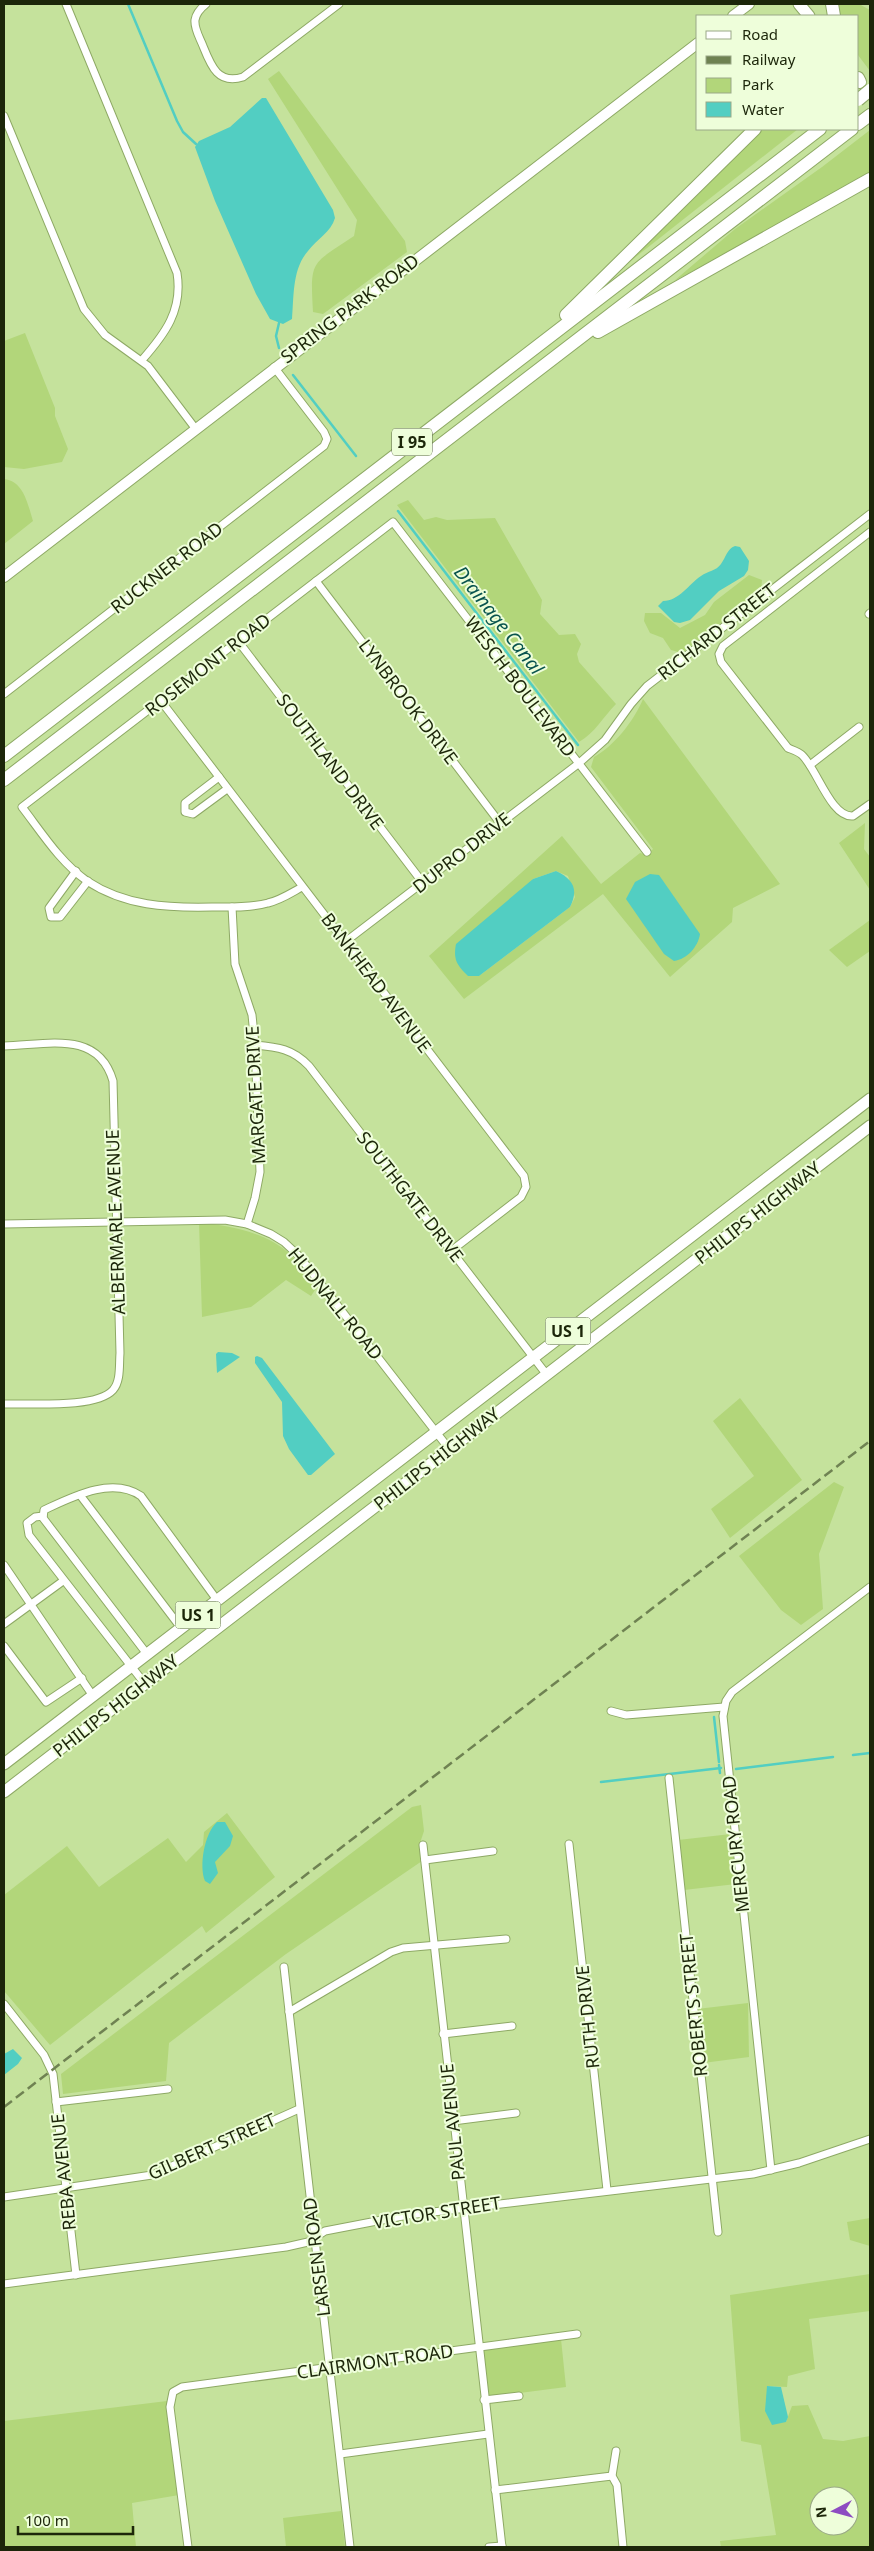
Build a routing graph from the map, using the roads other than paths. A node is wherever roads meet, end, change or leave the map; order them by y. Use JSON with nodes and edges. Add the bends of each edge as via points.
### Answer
{"nodes":[{"id":1,"x":66,"y":4,"type":"edge"},
{"id":2,"x":206,"y":4,"type":"edge"},
{"id":3,"x":339,"y":4,"type":"edge"},
{"id":4,"x":749,"y":4,"type":"edge"},
{"id":5,"x":799,"y":4,"type":"edge"},
{"id":6,"x":734,"y":15,"type":"edge"},
{"id":7,"x":808,"y":15,"type":"edge"},
{"id":8,"x":696,"y":45,"type":"edge"},
{"id":9,"x":859,"y":80,"type":"edge"},
{"id":10,"x":870,"y":90,"type":"edge"},
{"id":11,"x":870,"y":96,"type":"edge"},
{"id":12,"x":859,"y":99,"type":"edge"},
{"id":13,"x":870,"y":115,"type":"edge"},
{"id":14,"x":4,"y":116,"type":"edge"},
{"id":15,"x":859,"y":123,"type":"edge"},
{"id":16,"x":754,"y":130,"type":"edge"},
{"id":17,"x":819,"y":130,"type":"edge"},
{"id":18,"x":851,"y":130,"type":"edge"},
{"id":19,"x":870,"y":179,"type":"edge"},
{"id":20,"x":530,"y":351,"type":"junction"},
{"id":21,"x":552,"y":358,"type":"junction"},
{"id":22,"x":142,"y":360,"type":"junction"},
{"id":23,"x":274,"y":367,"type":"junction"},
{"id":24,"x":196,"y":428,"type":"junction"},
{"id":25,"x":870,"y":514,"type":"edge"},
{"id":26,"x":393,"y":522,"type":"joint"},
{"id":27,"x":870,"y":532,"type":"edge"},
{"id":28,"x":4,"y":577,"type":"edge"},
{"id":29,"x":316,"y":581,"type":"junction"},
{"id":30,"x":238,"y":641,"type":"junction"},
{"id":31,"x":4,"y":694,"type":"edge"},
{"id":32,"x":161,"y":701,"type":"junction"},
{"id":33,"x":858,"y":727,"type":"dead end"},
{"id":34,"x":4,"y":756,"type":"edge"},
{"id":35,"x":578,"y":764,"type":"junction"},
{"id":36,"x":810,"y":765,"type":"junction"},
{"id":37,"x":219,"y":777,"type":"junction"},
{"id":38,"x":4,"y":780,"type":"edge"},
{"id":39,"x":227,"y":789,"type":"junction"},
{"id":40,"x":870,"y":804,"type":"edge"},
{"id":41,"x":500,"y":823,"type":"junction"},
{"id":42,"x":647,"y":852,"type":"dead end"},
{"id":43,"x":76,"y":871,"type":"junction"},
{"id":44,"x":88,"y":881,"type":"junction"},
{"id":45,"x":423,"y":882,"type":"junction"},
{"id":46,"x":302,"y":887,"type":"junction"},
{"id":47,"x":232,"y":907,"type":"junction"},
{"id":48,"x":345,"y":942,"type":"junction"},
{"id":49,"x":255,"y":1045,"type":"junction"},
{"id":50,"x":4,"y":1046,"type":"edge"},
{"id":51,"x":870,"y":1099,"type":"edge"},
{"id":52,"x":870,"y":1126,"type":"edge"},
{"id":53,"x":116,"y":1222,"type":"junction"},
{"id":54,"x":4,"y":1224,"type":"edge"},
{"id":55,"x":247,"y":1224,"type":"junction"},
{"id":56,"x":451,"y":1251,"type":"junction"},
{"id":57,"x":533,"y":1358,"type":"junction"},
{"id":58,"x":547,"y":1375,"type":"junction"},
{"id":59,"x":4,"y":1404,"type":"edge"},
{"id":60,"x":436,"y":1432,"type":"junction"},
{"id":61,"x":450,"y":1450,"type":"junction"},
{"id":62,"x":80,"y":1495,"type":"junction"},
{"id":63,"x":43,"y":1516,"type":"junction"},
{"id":64,"x":4,"y":1565,"type":"edge"},
{"id":65,"x":63,"y":1581,"type":"junction"},
{"id":66,"x":870,"y":1587,"type":"edge"},
{"id":67,"x":217,"y":1600,"type":"junction"},
{"id":68,"x":31,"y":1604,"type":"junction"},
{"id":69,"x":4,"y":1624,"type":"edge"},
{"id":70,"x":181,"y":1628,"type":"junction"},
{"id":71,"x":4,"y":1646,"type":"edge"},
{"id":72,"x":147,"y":1654,"type":"junction"},
{"id":73,"x":131,"y":1666,"type":"junction"},
{"id":74,"x":82,"y":1678,"type":"junction"},
{"id":75,"x":145,"y":1684,"type":"junction"},
{"id":76,"x":93,"y":1696,"type":"junction"},
{"id":77,"x":724,"y":1706,"type":"junction"},
{"id":78,"x":611,"y":1711,"type":"dead end"},
{"id":79,"x":4,"y":1764,"type":"edge"},
{"id":80,"x":669,"y":1778,"type":"dead end"},
{"id":81,"x":4,"y":1792,"type":"edge"},
{"id":82,"x":569,"y":1844,"type":"dead end"},
{"id":83,"x":423,"y":1846,"type":"dead end"},
{"id":84,"x":494,"y":1852,"type":"dead end"},
{"id":85,"x":425,"y":1860,"type":"junction"},
{"id":86,"x":506,"y":1939,"type":"dead end"},
{"id":87,"x":433,"y":1946,"type":"junction"},
{"id":88,"x":284,"y":1967,"type":"dead end"},
{"id":89,"x":4,"y":2004,"type":"edge"},
{"id":90,"x":289,"y":2012,"type":"junction"},
{"id":91,"x":512,"y":2026,"type":"dead end"},
{"id":92,"x":443,"y":2034,"type":"junction"},
{"id":93,"x":168,"y":2089,"type":"dead end"},
{"id":94,"x":56,"y":2102,"type":"junction"},
{"id":95,"x":299,"y":2109,"type":"junction"},
{"id":96,"x":516,"y":2113,"type":"dead end"},
{"id":97,"x":453,"y":2121,"type":"junction"},
{"id":98,"x":870,"y":2139,"type":"edge"},
{"id":99,"x":771,"y":2170,"type":"junction"},
{"id":100,"x":713,"y":2177,"type":"junction"},
{"id":101,"x":66,"y":2189,"type":"junction"},
{"id":102,"x":607,"y":2190,"type":"junction"},
{"id":103,"x":4,"y":2197,"type":"edge"},
{"id":104,"x":462,"y":2207,"type":"junction"},
{"id":105,"x":718,"y":2232,"type":"dead end"},
{"id":106,"x":315,"y":2238,"type":"junction"},
{"id":107,"x":76,"y":2275,"type":"junction"},
{"id":108,"x":4,"y":2284,"type":"edge"},
{"id":109,"x":577,"y":2334,"type":"dead end"},
{"id":110,"x":478,"y":2348,"type":"junction"},
{"id":111,"x":330,"y":2368,"type":"junction"},
{"id":112,"x":518,"y":2396,"type":"dead end"},
{"id":113,"x":484,"y":2400,"type":"junction"},
{"id":114,"x":488,"y":2434,"type":"junction"},
{"id":115,"x":616,"y":2451,"type":"dead end"},
{"id":116,"x":340,"y":2454,"type":"junction"},
{"id":117,"x":612,"y":2476,"type":"junction"},
{"id":118,"x":495,"y":2490,"type":"junction"},
{"id":119,"x":502,"y":2546,"type":"edge"},
{"id":120,"x":188,"y":2547,"type":"edge"},
{"id":121,"x":350,"y":2547,"type":"edge"},
{"id":122,"x":489,"y":2547,"type":"edge"},
{"id":123,"x":623,"y":2547,"type":"edge"}],
"edges":[{"from":1,"to":22,"type":"street","via":[[177,273],[176,311],[162,336]]},
{"from":2,"to":3,"type":"street","via":[[196,18],[196,29],[212,68],[218,75],[231,79],[243,77]]},
{"from":4,"to":6,"type":"main road"},
{"from":5,"to":7,"type":"main road"},
{"from":8,"to":23,"type":"main road","name":"SPRING PARK ROAD"},
{"from":9,"to":11,"type":"main road"},
{"from":10,"to":12,"type":"highway","bridge":true},
{"from":13,"to":15,"type":"highway"},
{"from":14,"to":22,"type":"street","via":[[84,309],[105,335]]},
{"from":16,"to":20,"type":"highway"},
{"from":17,"to":20,"type":"highway","number":"I 95"},
{"from":18,"to":21,"type":"highway","number":"I 95"},
{"from":19,"to":21,"type":"highway"},
{"from":20,"to":34,"type":"highway","number":"I 95"},
{"from":21,"to":38,"type":"highway","number":"I 95"},
{"from":22,"to":24,"type":"street"},
{"from":23,"to":24,"type":"main road","name":"SPRING PARK ROAD"},
{"from":23,"to":31,"type":"street","name":"RUCKNER ROAD","via":[[324,432],[327,440],[324,446]]},
{"from":24,"to":28,"type":"main road","name":"SPRING PARK ROAD"},
{"from":25,"to":35,"type":"street","name":"RICHARD STREET","via":[[647,686],[605,740]]},
{"from":26,"to":29,"type":"street","name":"ROSEMONT ROAD"},
{"from":26,"to":35,"type":"street","name":"WESCH BOULEVARD"},
{"from":27,"to":36,"type":"street","via":[[720,650],[720,658],[727,670],[788,748],[802,754]]},
{"from":29,"to":30,"type":"street","name":"ROSEMONT ROAD"},
{"from":29,"to":41,"type":"street","name":"LYNBROOK DRIVE"},
{"from":30,"to":32,"type":"street","name":"ROSEMONT ROAD"},
{"from":30,"to":45,"type":"street","name":"SOUTHLAND DRIVE"},
{"from":32,"to":37,"type":"street","name":"BANKHEAD AVENUE"},
{"from":32,"to":43,"type":"street","name":"ROSEMONT ROAD","via":[[22,807],[53,848]]},
{"from":33,"to":36,"type":"street"},
{"from":35,"to":41,"type":"street","name":"DUPRO DRIVE"},
{"from":35,"to":42,"type":"street","name":"WESCH BOULEVARD"},
{"from":36,"to":40,"type":"street","via":[[819,783],[844,815],[857,814]]},
{"from":37,"to":39,"type":"street","name":"BANKHEAD AVENUE"},
{"from":37,"to":39,"type":"street","via":[[185,803],[185,812],[193,814]]},
{"from":39,"to":46,"type":"street","name":"BANKHEAD AVENUE"},
{"from":41,"to":45,"type":"street","name":"DUPRO DRIVE"},
{"from":43,"to":44,"type":"street"},
{"from":43,"to":44,"type":"street","via":[[49,908],[51,917],[60,917]]},
{"from":44,"to":47,"type":"street","via":[[114,895],[145,904],[177,908]]},
{"from":45,"to":48,"type":"street","name":"DUPRO DRIVE"},
{"from":46,"to":47,"type":"street","via":[[269,903]]},
{"from":46,"to":48,"type":"street","name":"BANKHEAD AVENUE"},
{"from":47,"to":49,"type":"street","name":"MARGATE DRIVE","via":[[235,964],[252,1015]]},
{"from":48,"to":56,"type":"street","name":"BANKHEAD AVENUE","via":[[524,1176],[526,1187],[521,1198]]},
{"from":49,"to":55,"type":"street","name":"MARGATE DRIVE","via":[[260,1172]]},
{"from":49,"to":56,"type":"street","name":"SOUTHGATE DRIVE","via":[[286,1049],[309,1066]]},
{"from":50,"to":53,"type":"street","name":"ALBERMARLE AVENUE","via":[[77,1044],[94,1050],[105,1063],[112,1081]]},
{"from":51,"to":57,"type":"main road","name":"PHILIPS HIGHWAY","number":"US 1"},
{"from":52,"to":58,"type":"main road","name":"PHILIPS HIGHWAY","number":"US 1"},
{"from":53,"to":54,"type":"street","name":"HUDNALL ROAD"},
{"from":53,"to":55,"type":"street","name":"HUDNALL ROAD","via":[[212,1219]]},
{"from":53,"to":59,"type":"street","name":"ALBERMARLE AVENUE","via":[[119,1376],[113,1390],[106,1396],[85,1402]]},
{"from":55,"to":60,"type":"street","name":"HUDNALL ROAD","via":[[284,1242],[299,1256]]},
{"from":56,"to":57,"type":"street","name":"SOUTHGATE DRIVE"},
{"from":57,"to":58,"type":"street","name":"SOUTHGATE DRIVE"},
{"from":57,"to":60,"type":"main road","name":"PHILIPS HIGHWAY","number":"US 1"},
{"from":58,"to":61,"type":"main road","name":"PHILIPS HIGHWAY","number":"US 1"},
{"from":60,"to":61,"type":"street","name":"HUDNALL ROAD"},
{"from":60,"to":67,"type":"main road","name":"PHILIPS HIGHWAY","number":"US 1"},
{"from":61,"to":75,"type":"main road","name":"PHILIPS HIGHWAY","number":"US 1"},
{"from":62,"to":63,"type":"street","via":[[44,1510]]},
{"from":62,"to":67,"type":"street","via":[[116,1488],[142,1496]]},
{"from":62,"to":70,"type":"street"},
{"from":63,"to":65,"type":"street","via":[[27,1523],[29,1535]]},
{"from":63,"to":72,"type":"street"},
{"from":64,"to":68,"type":"street"},
{"from":65,"to":68,"type":"street"},
{"from":65,"to":73,"type":"street"},
{"from":66,"to":77,"type":"street","via":[[732,1692]]},
{"from":67,"to":70,"type":"main road","name":"PHILIPS HIGHWAY","number":"US 1"},
{"from":68,"to":69,"type":"street"},
{"from":68,"to":74,"type":"street"},
{"from":70,"to":72,"type":"main road","name":"PHILIPS HIGHWAY","number":"US 1"},
{"from":71,"to":74,"type":"street","via":[[46,1702]]},
{"from":72,"to":73,"type":"main road","name":"PHILIPS HIGHWAY","number":"US 1"},
{"from":73,"to":75,"type":"street"},
{"from":73,"to":76,"type":"main road","name":"PHILIPS HIGHWAY","number":"US 1"},
{"from":74,"to":76,"type":"street"},
{"from":75,"to":81,"type":"main road","name":"PHILIPS HIGHWAY","number":"US 1"},
{"from":76,"to":79,"type":"main road","name":"PHILIPS HIGHWAY","number":"US 1"},
{"from":77,"to":78,"type":"street","via":[[626,1715]]},
{"from":77,"to":99,"type":"street","name":"MERCURY ROAD","via":[[723,1723]]},
{"from":80,"to":100,"type":"street","name":"ROBERTS STREET"},
{"from":82,"to":102,"type":"street","name":"RUTH DRIVE"},
{"from":83,"to":85,"type":"street","name":"PAUL AVENUE"},
{"from":84,"to":85,"type":"street"},
{"from":85,"to":87,"type":"street","name":"PAUL AVENUE"},
{"from":86,"to":87,"type":"street"},
{"from":87,"to":90,"type":"street","via":[[403,1948],[379,1957]]},
{"from":87,"to":92,"type":"street","name":"PAUL AVENUE"},
{"from":88,"to":90,"type":"street","name":"LARSEN ROAD"},
{"from":89,"to":94,"type":"street","name":"REBA AVENUE","via":[[51,2069]]},
{"from":90,"to":95,"type":"street","name":"LARSEN ROAD"},
{"from":91,"to":92,"type":"street"},
{"from":92,"to":97,"type":"street","name":"PAUL AVENUE"},
{"from":93,"to":94,"type":"street"},
{"from":94,"to":101,"type":"street","name":"REBA AVENUE"},
{"from":95,"to":101,"type":"street","name":"GILBERT STREET","via":[[152,2175]]},
{"from":95,"to":106,"type":"street","name":"LARSEN ROAD"},
{"from":96,"to":97,"type":"street"},
{"from":97,"to":104,"type":"street","name":"PAUL AVENUE"},
{"from":98,"to":99,"type":"street","name":"VICTOR STREET"},
{"from":99,"to":100,"type":"street","name":"VICTOR STREET"},
{"from":100,"to":102,"type":"street","name":"VICTOR STREET"},
{"from":100,"to":105,"type":"street","name":"ROBERTS STREET"},
{"from":101,"to":103,"type":"street","name":"GILBERT STREET"},
{"from":101,"to":107,"type":"street","name":"REBA AVENUE"},
{"from":102,"to":104,"type":"street","name":"VICTOR STREET"},
{"from":104,"to":106,"type":"street","name":"VICTOR STREET","via":[[324,2231]]},
{"from":104,"to":110,"type":"street","name":"PAUL AVENUE"},
{"from":106,"to":107,"type":"street","name":"VICTOR STREET","via":[[265,2251]]},
{"from":106,"to":111,"type":"street","name":"LARSEN ROAD"},
{"from":107,"to":108,"type":"street","name":"VICTOR STREET"},
{"from":109,"to":110,"type":"street","name":"CLAIRMONT ROAD"},
{"from":110,"to":111,"type":"street","name":"CLAIRMONT ROAD"},
{"from":110,"to":113,"type":"street","name":"PAUL AVENUE"},
{"from":111,"to":116,"type":"street","name":"LARSEN ROAD"},
{"from":111,"to":120,"type":"street","name":"CLAIRMONT ROAD","via":[[182,2387],[173,2392],[170,2408]]},
{"from":112,"to":113,"type":"street"},
{"from":113,"to":114,"type":"street","name":"PAUL AVENUE"},
{"from":114,"to":116,"type":"street"},
{"from":114,"to":118,"type":"street","name":"PAUL AVENUE"},
{"from":115,"to":117,"type":"street"},
{"from":116,"to":121,"type":"street","name":"LARSEN ROAD"},
{"from":117,"to":118,"type":"street"},
{"from":117,"to":123,"type":"street","via":[[617,2485]]},
{"from":118,"to":119,"type":"street","name":"PAUL AVENUE"},
{"from":119,"to":122,"type":"street"}]}
